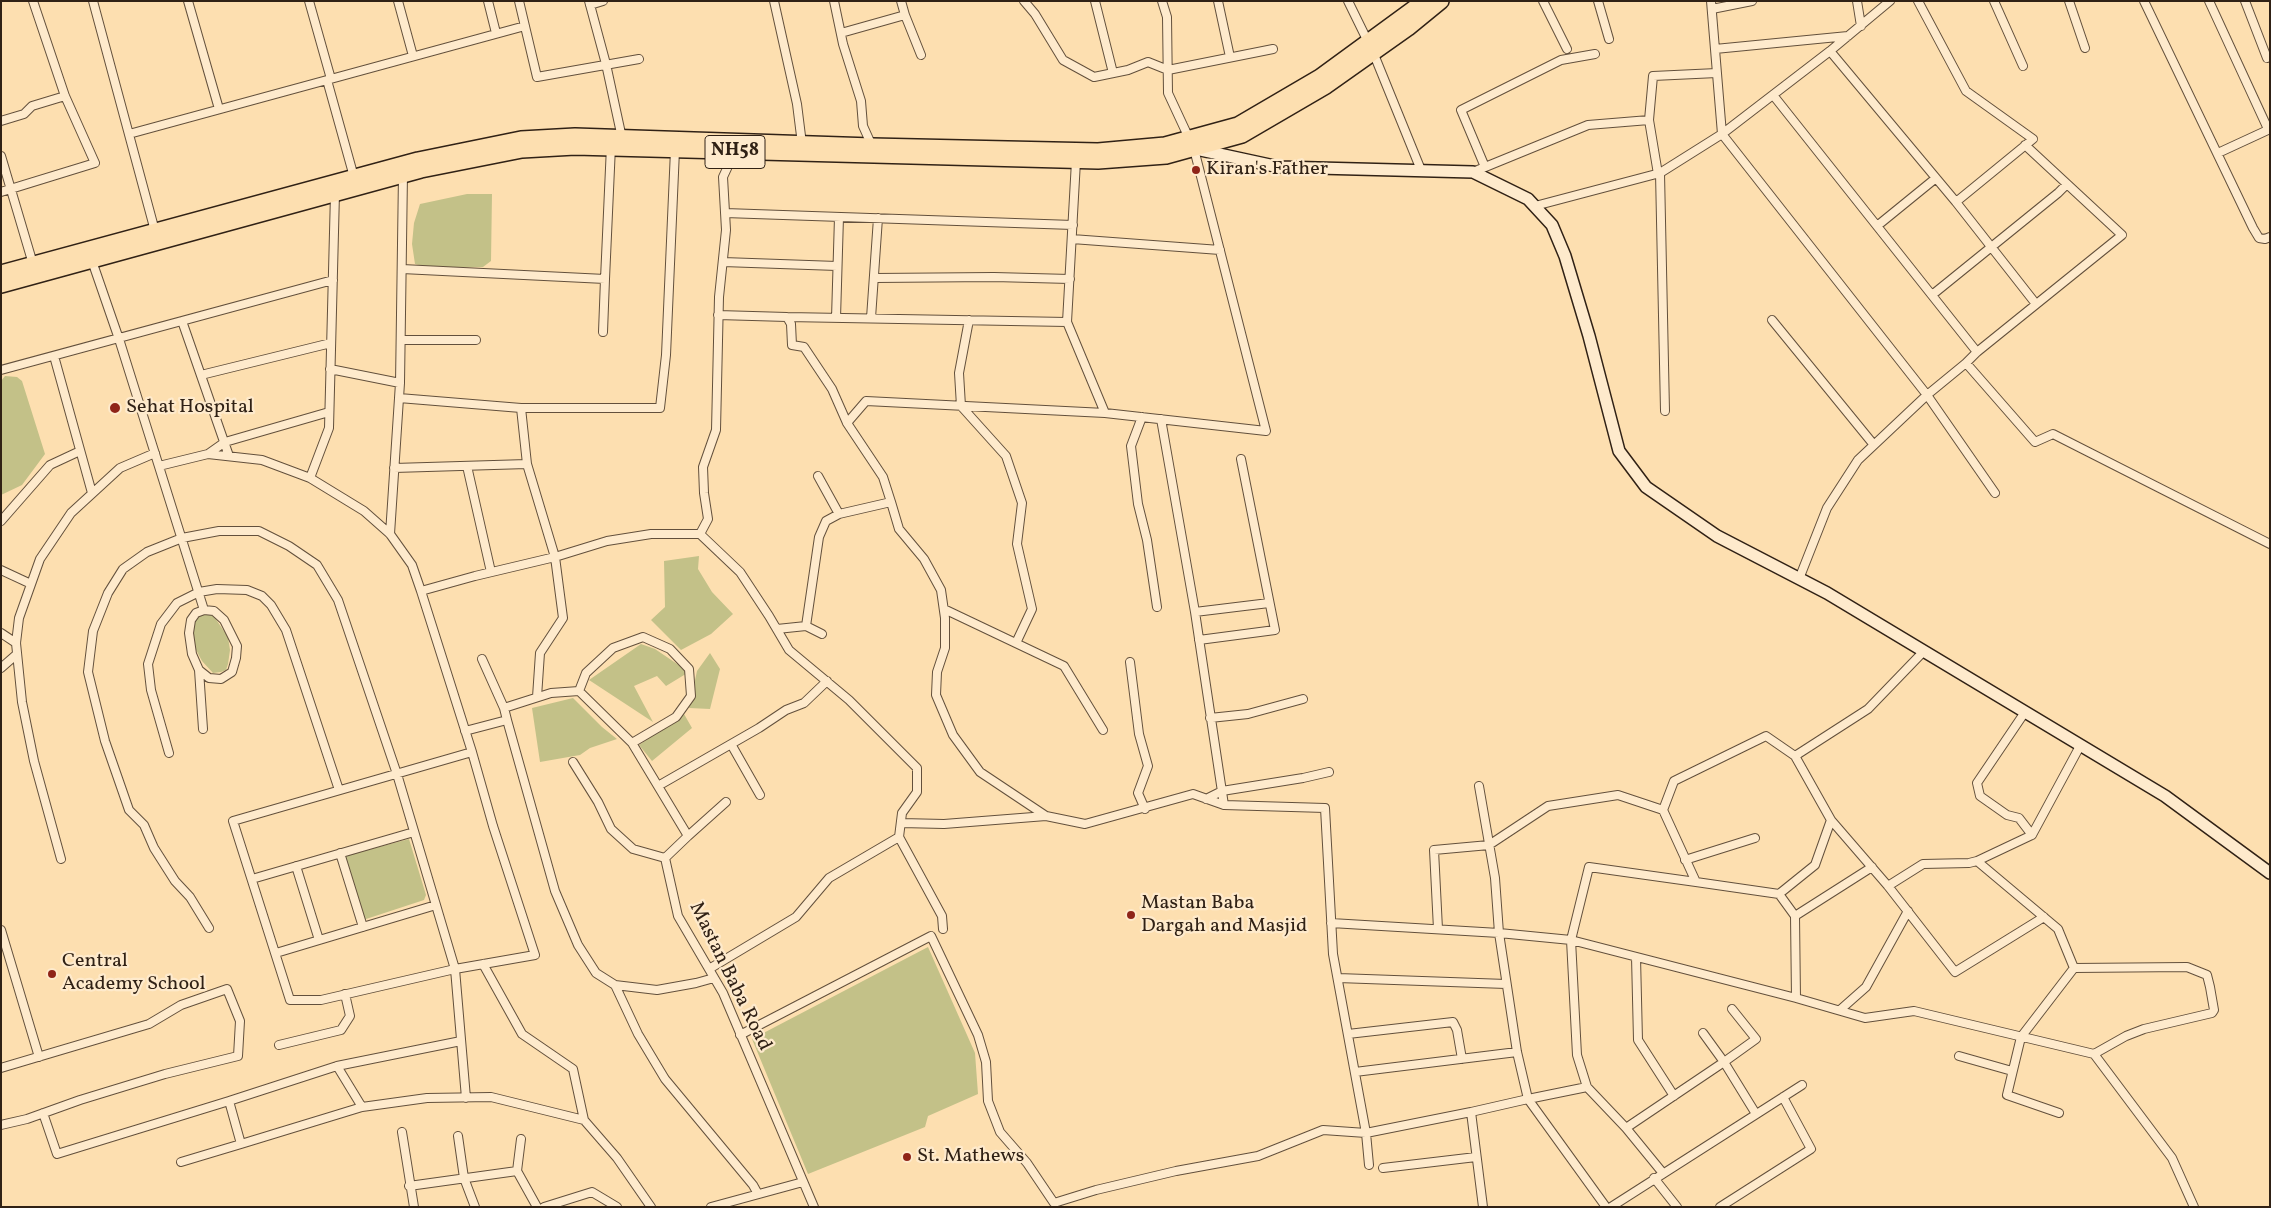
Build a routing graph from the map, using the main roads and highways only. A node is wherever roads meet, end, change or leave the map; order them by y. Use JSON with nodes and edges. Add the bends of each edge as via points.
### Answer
{"nodes":[{"id":1,"x":1424,"y":1,"type":"edge"},
{"id":2,"x":1441,"y":1,"type":"edge"},
{"id":3,"x":1370,"y":48,"type":"junction"},
{"id":4,"x":615,"y":142,"type":"junction"},
{"id":5,"x":1192,"y":144,"type":"junction"},
{"id":6,"x":736,"y":146,"type":"junction"},
{"id":7,"x":402,"y":170,"type":"junction"},
{"id":8,"x":90,"y":255,"type":"junction"},
{"id":9,"x":1,"y":273,"type":"edge"},
{"id":10,"x":1,"y":284,"type":"edge"}],
"edges":[{"from":1,"to":3,"type":"highway","number":"NH58"},
{"from":2,"to":3,"type":"highway","number":"NH58","via":[[1408,28]]},
{"from":3,"to":5,"type":"highway","number":"NH58","via":[[1238,125]]},
{"from":4,"to":6,"type":"highway","number":"NH58"},
{"from":4,"to":6,"type":"highway","number":"NH58","via":[[675,150]]},
{"from":4,"to":7,"type":"highway","number":"NH58","via":[[575,136],[521,139]]},
{"from":5,"to":6,"type":"highway","number":"NH58","via":[[1098,150],[802,144]]},
{"from":5,"to":6,"type":"highway","number":"NH58","via":[[1166,156],[1098,161]]},
{"from":7,"to":8,"type":"highway","number":"NH58","via":[[336,193]]},
{"from":7,"to":8,"type":"highway","number":"NH58","via":[[354,177],[155,231]]},
{"from":8,"to":9,"type":"highway","number":"NH58"},
{"from":8,"to":10,"type":"highway","number":"NH58"}]}
